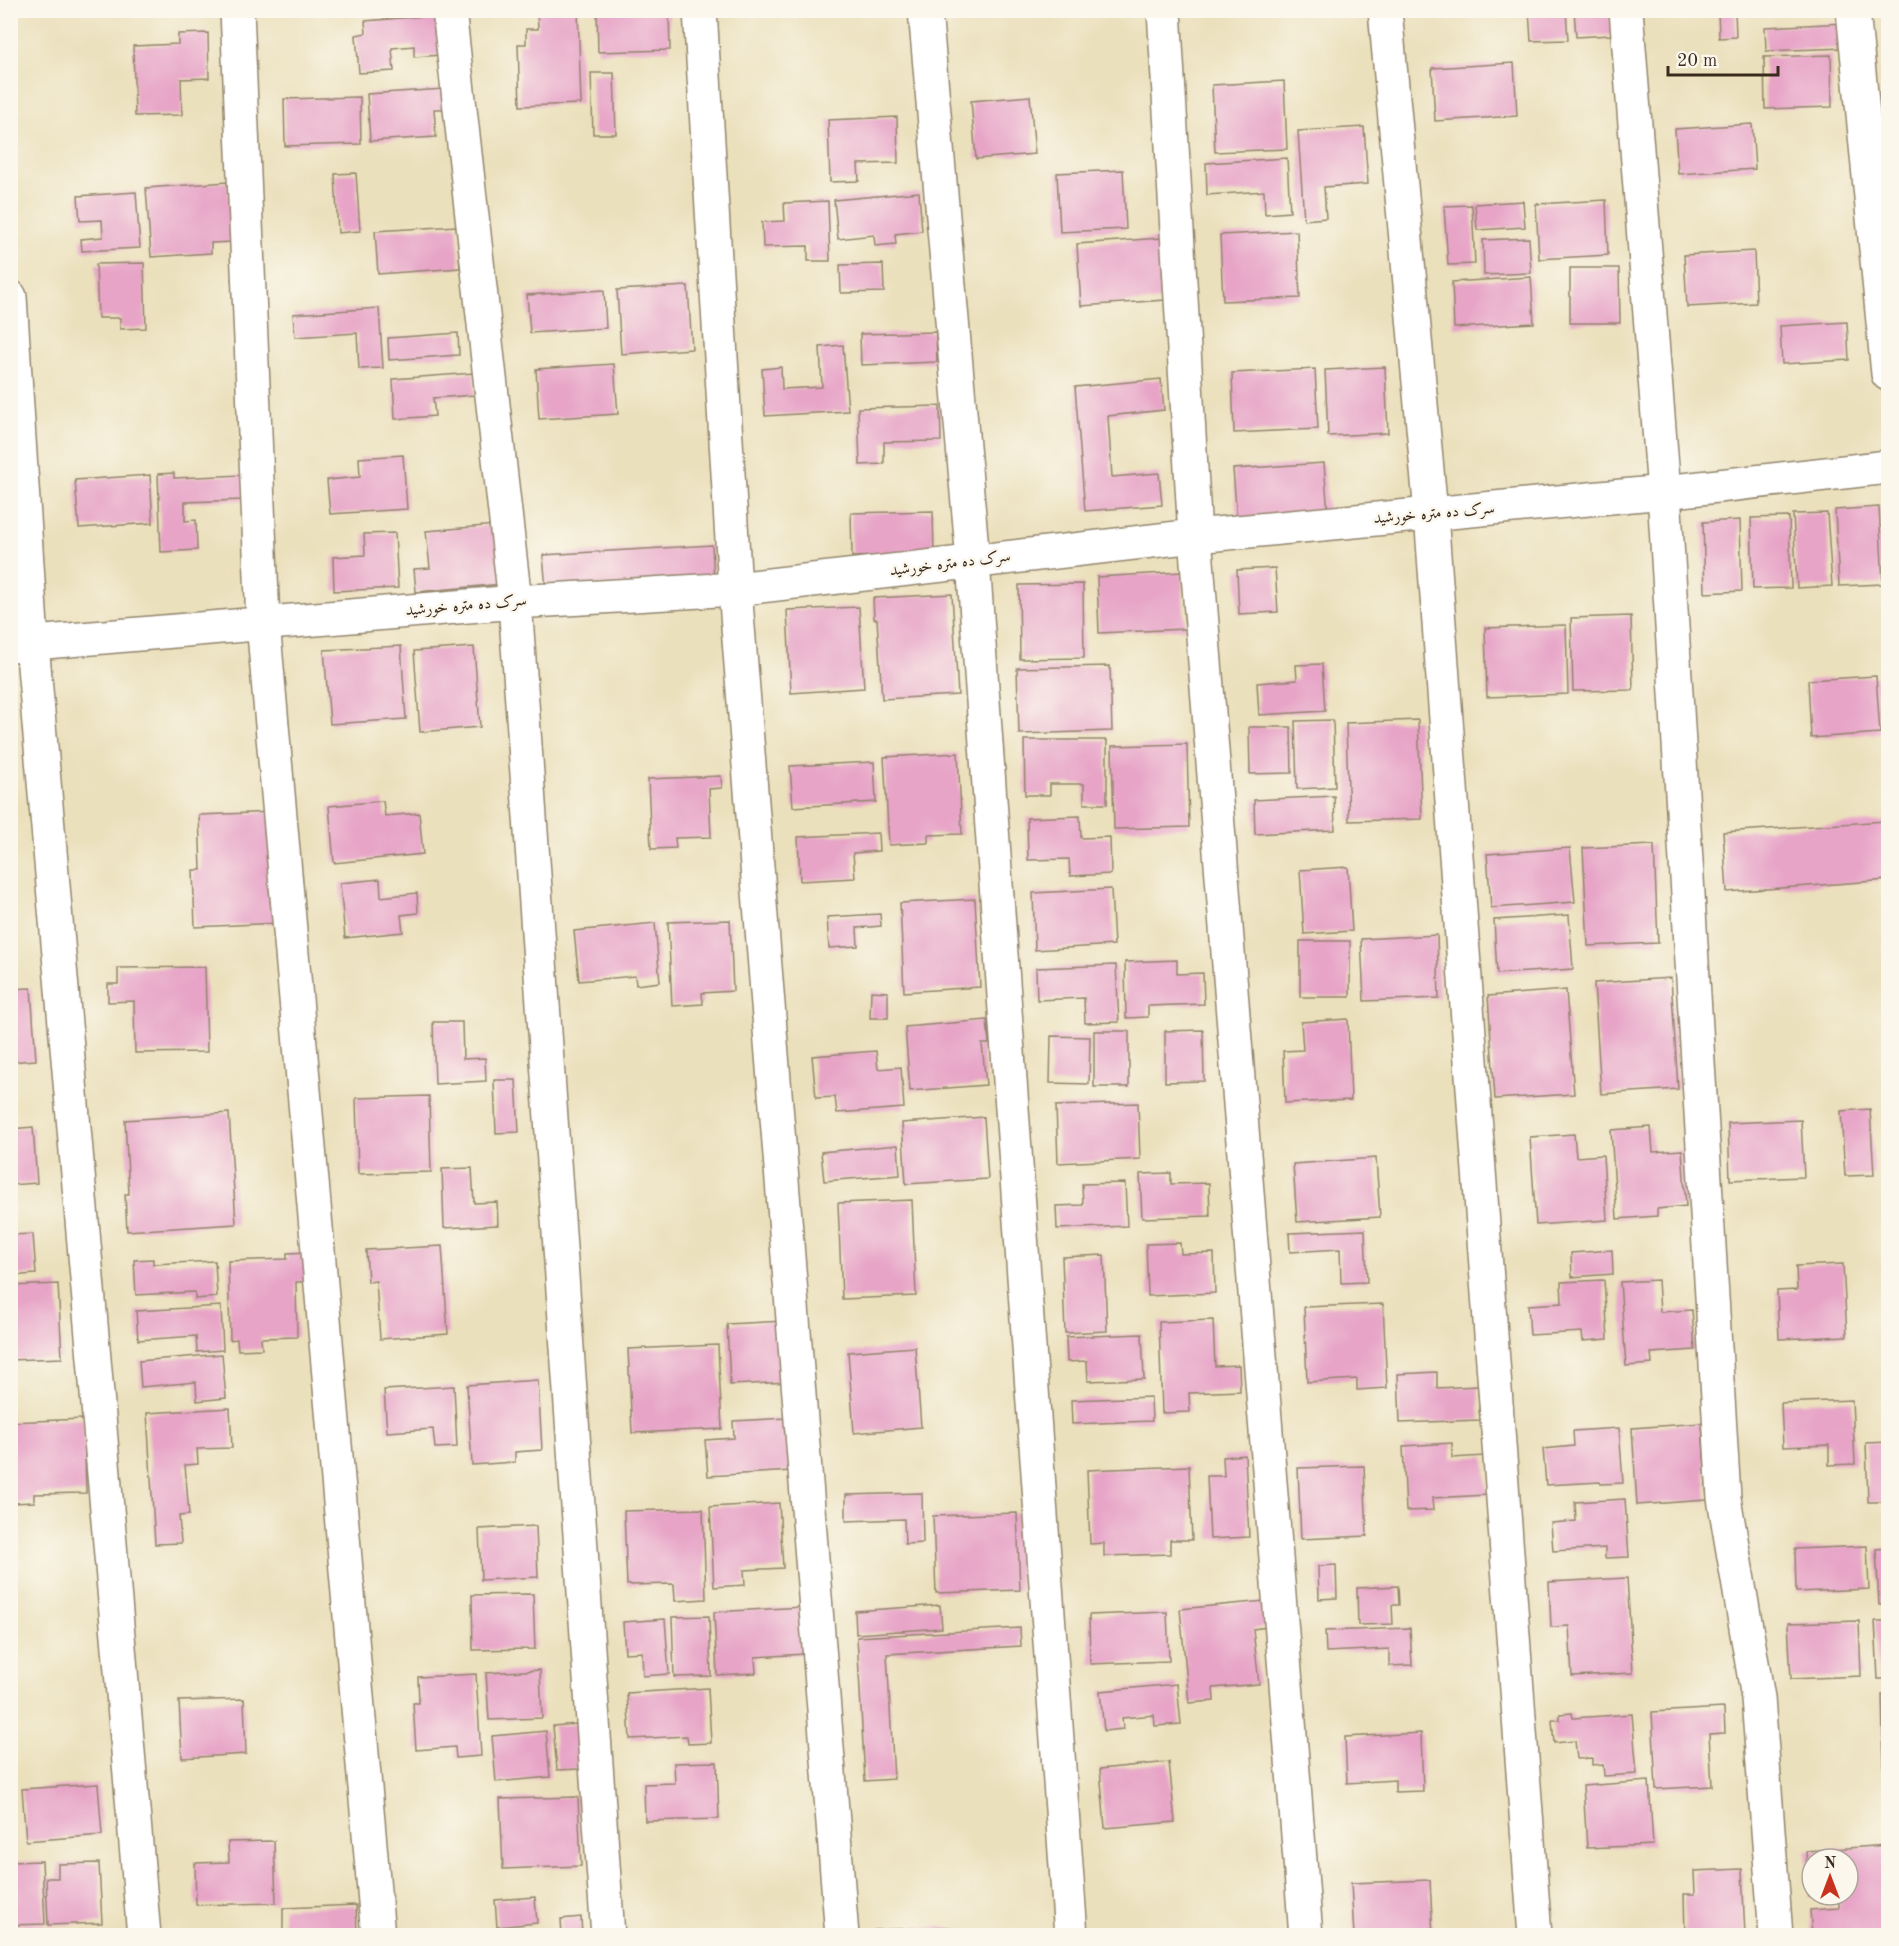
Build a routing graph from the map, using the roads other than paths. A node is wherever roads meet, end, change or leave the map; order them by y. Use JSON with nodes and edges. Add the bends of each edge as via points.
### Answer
{"nodes":[{"id":1,"x":237,"y":10,"type":"edge"},
{"id":2,"x":449,"y":10,"type":"edge"},
{"id":3,"x":700,"y":10,"type":"edge"},
{"id":4,"x":925,"y":10,"type":"edge"},
{"id":5,"x":1164,"y":10,"type":"edge"},
{"id":6,"x":1384,"y":10,"type":"edge"},
{"id":7,"x":1626,"y":10,"type":"edge"},
{"id":8,"x":1853,"y":10,"type":"edge"},
{"id":9,"x":10,"y":297,"type":"edge"},
{"id":10,"x":1888,"y":374,"type":"edge"},
{"id":11,"x":1888,"y":467,"type":"edge"},
{"id":12,"x":1664,"y":492,"type":"junction"},
{"id":13,"x":1431,"y":514,"type":"junction"},
{"id":14,"x":1194,"y":536,"type":"junction"},
{"id":15,"x":973,"y":561,"type":"junction"},
{"id":16,"x":735,"y":589,"type":"junction"},
{"id":17,"x":515,"y":602,"type":"junction"},
{"id":18,"x":263,"y":622,"type":"junction"},
{"id":19,"x":21,"y":644,"type":"edge"},
{"id":20,"x":144,"y":1935,"type":"edge"},
{"id":21,"x":378,"y":1935,"type":"edge"},
{"id":22,"x":609,"y":1935,"type":"edge"},
{"id":23,"x":842,"y":1935,"type":"edge"},
{"id":24,"x":1071,"y":1935,"type":"edge"},
{"id":25,"x":1306,"y":1935,"type":"edge"},
{"id":26,"x":1535,"y":1935,"type":"edge"},
{"id":27,"x":1776,"y":1935,"type":"edge"}],
"edges":[{"from":1,"to":18,"type":"street"},
{"from":2,"to":17,"type":"street"},
{"from":3,"to":16,"type":"street"},
{"from":4,"to":15,"type":"street"},
{"from":5,"to":14,"type":"street"},
{"from":6,"to":13,"type":"street"},
{"from":7,"to":12,"type":"street"},
{"from":8,"to":10,"type":"street"},
{"from":9,"to":19,"type":"street"},
{"from":11,"to":12,"type":"street","name":"سرک ده متره خورشید"},
{"from":12,"to":13,"type":"street","name":"سرک ده متره خورشید"},
{"from":12,"to":27,"type":"street","via":[[1724,1498],[1758,1698]]},
{"from":13,"to":14,"type":"street","name":"سرک ده متره خورشید"},
{"from":13,"to":26,"type":"street"},
{"from":14,"to":15,"type":"street","name":"سرک ده متره خورشید"},
{"from":14,"to":25,"type":"street"},
{"from":15,"to":16,"type":"street","name":"سرک ده متره خورشید"},
{"from":15,"to":24,"type":"street"},
{"from":16,"to":17,"type":"street","name":"سرک ده متره خورشید"},
{"from":16,"to":23,"type":"street"},
{"from":17,"to":18,"type":"street","name":"سرک ده متره خورشید"},
{"from":17,"to":22,"type":"street"},
{"from":18,"to":19,"type":"street","name":"سرک ده متره خورشید"},
{"from":18,"to":21,"type":"street"},
{"from":19,"to":20,"type":"street"}]}
